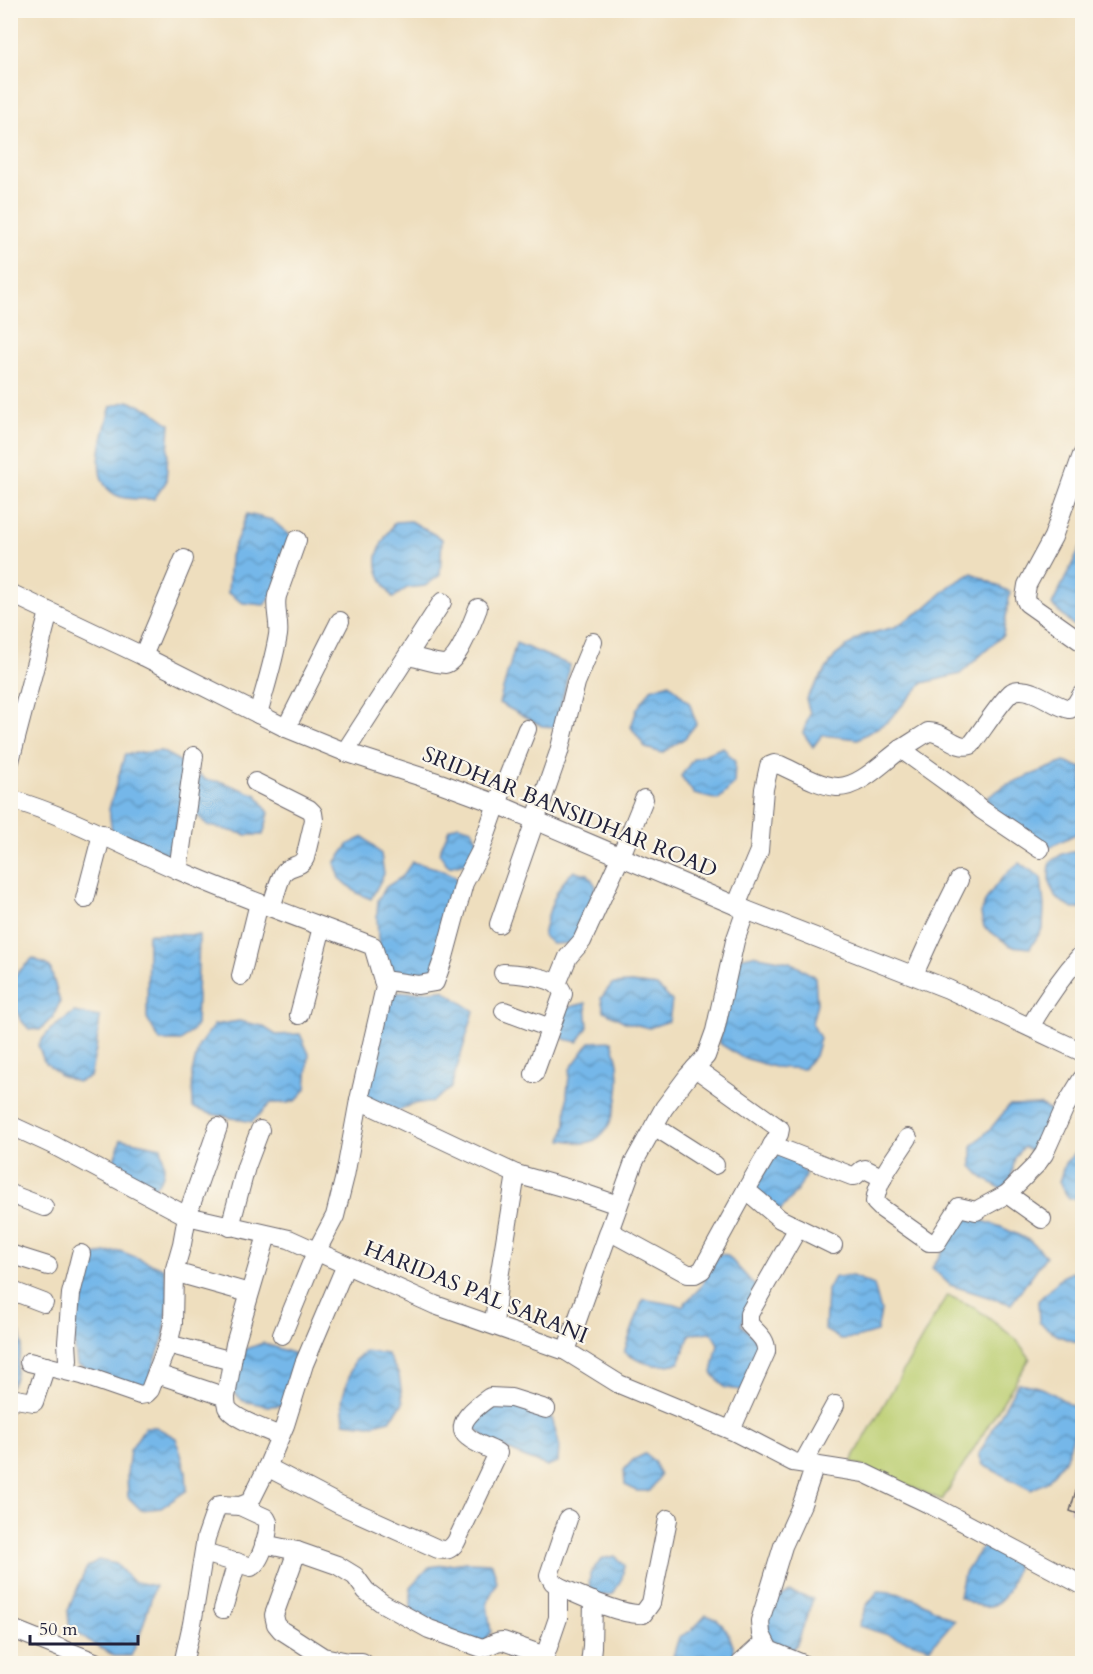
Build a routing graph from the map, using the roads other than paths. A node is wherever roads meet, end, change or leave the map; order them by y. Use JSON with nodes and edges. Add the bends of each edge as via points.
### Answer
{"nodes":[{"id":1,"x":1081,"y":463,"type":"edge"},
{"id":2,"x":297,"y":540,"type":"dead end"},
{"id":3,"x":184,"y":559,"type":"dead end"},
{"id":4,"x":10,"y":592,"type":"edge"},
{"id":5,"x":442,"y":602,"type":"dead end"},
{"id":6,"x":478,"y":608,"type":"dead end"},
{"id":7,"x":49,"y":612,"type":"junction"},
{"id":8,"x":340,"y":621,"type":"dead end"},
{"id":9,"x":593,"y":642,"type":"dead end"},
{"id":10,"x":1083,"y":642,"type":"edge"},
{"id":11,"x":143,"y":656,"type":"junction"},
{"id":12,"x":408,"y":656,"type":"junction"},
{"id":13,"x":1083,"y":694,"type":"edge"},
{"id":14,"x":258,"y":714,"type":"junction"},
{"id":15,"x":286,"y":728,"type":"junction"},
{"id":16,"x":527,"y":729,"type":"dead end"},
{"id":17,"x":902,"y":749,"type":"junction"},
{"id":18,"x":345,"y":752,"type":"junction"},
{"id":19,"x":194,"y":756,"type":"dead end"},
{"id":20,"x":10,"y":761,"type":"edge"},
{"id":21,"x":255,"y":782,"type":"dead end"},
{"id":22,"x":10,"y":799,"type":"edge"},
{"id":23,"x":644,"y":799,"type":"dead end"},
{"id":24,"x":497,"y":804,"type":"junction"},
{"id":25,"x":534,"y":820,"type":"junction"},
{"id":26,"x":102,"y":834,"type":"junction"},
{"id":27,"x":1040,"y":849,"type":"dead end"},
{"id":28,"x":620,"y":858,"type":"junction"},
{"id":29,"x":178,"y":870,"type":"junction"},
{"id":30,"x":959,"y":880,"type":"dead end"},
{"id":31,"x":85,"y":898,"type":"dead end"},
{"id":32,"x":265,"y":905,"type":"junction"},
{"id":33,"x":741,"y":908,"type":"junction"},
{"id":34,"x":499,"y":924,"type":"dead end"},
{"id":35,"x":322,"y":927,"type":"junction"},
{"id":36,"x":1083,"y":954,"type":"edge"},
{"id":37,"x":503,"y":973,"type":"dead end"},
{"id":38,"x":914,"y":974,"type":"junction"},
{"id":39,"x":241,"y":976,"type":"dead end"},
{"id":40,"x":383,"y":980,"type":"junction"},
{"id":41,"x":557,"y":984,"type":"junction"},
{"id":42,"x":504,"y":1011,"type":"dead end"},
{"id":43,"x":299,"y":1016,"type":"dead end"},
{"id":44,"x":1030,"y":1028,"type":"junction"},
{"id":45,"x":550,"y":1029,"type":"junction"},
{"id":46,"x":1083,"y":1052,"type":"edge"},
{"id":47,"x":695,"y":1068,"type":"junction"},
{"id":48,"x":534,"y":1074,"type":"dead end"},
{"id":49,"x":1083,"y":1079,"type":"edge"},
{"id":50,"x":359,"y":1100,"type":"junction"},
{"id":51,"x":10,"y":1125,"type":"edge"},
{"id":52,"x":654,"y":1126,"type":"junction"},
{"id":53,"x":218,"y":1127,"type":"dead end"},
{"id":54,"x":260,"y":1130,"type":"dead end"},
{"id":55,"x":908,"y":1138,"type":"dead end"},
{"id":56,"x":772,"y":1145,"type":"junction"},
{"id":57,"x":715,"y":1165,"type":"dead end"},
{"id":58,"x":516,"y":1174,"type":"junction"},
{"id":59,"x":883,"y":1178,"type":"junction"},
{"id":60,"x":746,"y":1190,"type":"junction"},
{"id":61,"x":10,"y":1194,"type":"edge"},
{"id":62,"x":1007,"y":1194,"type":"junction"},
{"id":63,"x":618,"y":1205,"type":"junction"},
{"id":64,"x":44,"y":1207,"type":"dead end"},
{"id":65,"x":187,"y":1216,"type":"junction"},
{"id":66,"x":1042,"y":1219,"type":"dead end"},
{"id":67,"x":230,"y":1227,"type":"junction"},
{"id":68,"x":798,"y":1228,"type":"junction"},
{"id":69,"x":609,"y":1231,"type":"junction"},
{"id":70,"x":267,"y":1235,"type":"junction"},
{"id":71,"x":833,"y":1245,"type":"dead end"},
{"id":72,"x":316,"y":1252,"type":"junction"},
{"id":73,"x":10,"y":1254,"type":"edge"},
{"id":74,"x":81,"y":1254,"type":"dead end"},
{"id":75,"x":346,"y":1265,"type":"junction"},
{"id":76,"x":48,"y":1266,"type":"dead end"},
{"id":77,"x":174,"y":1272,"type":"junction"},
{"id":78,"x":10,"y":1290,"type":"edge"},
{"id":79,"x":249,"y":1293,"type":"junction"},
{"id":80,"x":44,"y":1303,"type":"dead end"},
{"id":81,"x":494,"y":1325,"type":"junction"},
{"id":82,"x":282,"y":1335,"type":"dead end"},
{"id":83,"x":168,"y":1344,"type":"junction"},
{"id":84,"x":566,"y":1351,"type":"junction"},
{"id":85,"x":232,"y":1361,"type":"junction"},
{"id":86,"x":66,"y":1370,"type":"junction"},
{"id":87,"x":157,"y":1374,"type":"junction"},
{"id":88,"x":226,"y":1397,"type":"junction"},
{"id":89,"x":10,"y":1401,"type":"edge"},
{"id":90,"x":835,"y":1405,"type":"dead end"},
{"id":91,"x":546,"y":1409,"type":"dead end"},
{"id":92,"x":731,"y":1430,"type":"junction"},
{"id":93,"x":280,"y":1436,"type":"junction"},
{"id":94,"x":809,"y":1464,"type":"junction"},
{"id":95,"x":267,"y":1467,"type":"junction"},
{"id":96,"x":240,"y":1506,"type":"junction"},
{"id":97,"x":567,"y":1519,"type":"dead end"},
{"id":98,"x":668,"y":1519,"type":"dead end"},
{"id":99,"x":264,"y":1544,"type":"junction"},
{"id":100,"x":297,"y":1551,"type":"junction"},
{"id":101,"x":204,"y":1553,"type":"junction"},
{"id":102,"x":237,"y":1562,"type":"junction"},
{"id":103,"x":1083,"y":1585,"type":"edge"},
{"id":104,"x":558,"y":1586,"type":"junction"},
{"id":105,"x":592,"y":1601,"type":"junction"},
{"id":106,"x":223,"y":1609,"type":"dead end"},
{"id":107,"x":10,"y":1628,"type":"edge"},
{"id":108,"x":764,"y":1642,"type":"junction"},
{"id":109,"x":473,"y":1655,"type":"edge"},
{"id":110,"x":545,"y":1660,"type":"edge"},
{"id":111,"x":100,"y":1664,"type":"edge"},
{"id":112,"x":183,"y":1664,"type":"edge"},
{"id":113,"x":365,"y":1664,"type":"edge"},
{"id":114,"x":590,"y":1664,"type":"edge"},
{"id":115,"x":740,"y":1664,"type":"edge"},
{"id":116,"x":803,"y":1664,"type":"edge"}],
"edges":[{"from":1,"to":10,"type":"street","via":[[1053,537],[1027,585],[1025,598]]},
{"from":2,"to":14,"type":"street","via":[[276,601],[278,635]]},
{"from":3,"to":11,"type":"street"},
{"from":4,"to":7,"type":"street","name":"SRIDHAR BANSIDHAR ROAD"},
{"from":5,"to":12,"type":"street"},
{"from":6,"to":12,"type":"street","via":[[452,662]]},
{"from":7,"to":11,"type":"street","name":"SRIDHAR BANSIDHAR ROAD"},
{"from":7,"to":20,"type":"street"},
{"from":8,"to":15,"type":"street"},
{"from":9,"to":25,"type":"street","via":[[576,683],[559,752]]},
{"from":11,"to":14,"type":"street","name":"SRIDHAR BANSIDHAR ROAD"},
{"from":12,"to":18,"type":"street"},
{"from":13,"to":17,"type":"street","via":[[1070,709],[1031,691],[1013,692],[971,745],[960,746],[933,731]]},
{"from":14,"to":15,"type":"street","name":"SRIDHAR BANSIDHAR ROAD"},
{"from":15,"to":18,"type":"street","name":"SRIDHAR BANSIDHAR ROAD"},
{"from":16,"to":24,"type":"street"},
{"from":17,"to":27,"type":"street"},
{"from":17,"to":33,"type":"street","via":[[865,777],[838,787],[780,765],[769,766],[759,851]]},
{"from":18,"to":24,"type":"street","name":"SRIDHAR BANSIDHAR ROAD"},
{"from":19,"to":29,"type":"street"},
{"from":21,"to":32,"type":"street","via":[[309,809],[314,820],[305,858],[284,872]]},
{"from":22,"to":26,"type":"street"},
{"from":23,"to":28,"type":"street"},
{"from":24,"to":25,"type":"street","name":"SRIDHAR BANSIDHAR ROAD"},
{"from":24,"to":40,"type":"street","via":[[464,883],[435,982],[418,985]]},
{"from":25,"to":28,"type":"street","name":"SRIDHAR BANSIDHAR ROAD"},
{"from":25,"to":34,"type":"street"},
{"from":26,"to":29,"type":"street"},
{"from":26,"to":31,"type":"street"},
{"from":28,"to":33,"type":"street","name":"SRIDHAR BANSIDHAR ROAD"},
{"from":28,"to":41,"type":"street","via":[[582,941],[568,957]]},
{"from":29,"to":32,"type":"street"},
{"from":30,"to":38,"type":"street"},
{"from":32,"to":35,"type":"street"},
{"from":32,"to":39,"type":"street"},
{"from":33,"to":38,"type":"street","name":"SRIDHAR BANSIDHAR ROAD"},
{"from":33,"to":47,"type":"street","via":[[715,1030],[706,1056]]},
{"from":35,"to":40,"type":"street","via":[[373,946]]},
{"from":35,"to":43,"type":"street"},
{"from":36,"to":44,"type":"street","via":[[1065,973]]},
{"from":37,"to":41,"type":"street","via":[[528,975]]},
{"from":38,"to":44,"type":"street","name":"SRIDHAR BANSIDHAR ROAD"},
{"from":40,"to":50,"type":"street","via":[[385,987]]},
{"from":41,"to":45,"type":"street","via":[[563,994]]},
{"from":42,"to":45,"type":"street"},
{"from":44,"to":46,"type":"street","name":"SRIDHAR BANSIDHAR ROAD"},
{"from":45,"to":48,"type":"street"},
{"from":47,"to":52,"type":"street"},
{"from":47,"to":56,"type":"street","via":[[780,1129]]},
{"from":49,"to":62,"type":"street","via":[[1065,1107],[1044,1154]]},
{"from":50,"to":58,"type":"street"},
{"from":50,"to":72,"type":"street","via":[[335,1216]]},
{"from":51,"to":65,"type":"street","name":"HARIDAS PAL SARANI"},
{"from":52,"to":57,"type":"street"},
{"from":52,"to":63,"type":"street","via":[[634,1162]]},
{"from":53,"to":65,"type":"street"},
{"from":54,"to":67,"type":"street"},
{"from":55,"to":59,"type":"street"},
{"from":56,"to":59,"type":"street","via":[[852,1176],[865,1169]]},
{"from":56,"to":60,"type":"street"},
{"from":58,"to":63,"type":"street"},
{"from":58,"to":81,"type":"street"},
{"from":59,"to":62,"type":"street","via":[[875,1202],[932,1243],[937,1242],[958,1207],[976,1211]]},
{"from":60,"to":68,"type":"street","via":[[780,1219]]},
{"from":60,"to":69,"type":"street","via":[[702,1270],[695,1274],[687,1274]]},
{"from":61,"to":64,"type":"street"},
{"from":62,"to":66,"type":"street"},
{"from":63,"to":69,"type":"street"},
{"from":65,"to":67,"type":"street","name":"HARIDAS PAL SARANI"},
{"from":65,"to":77,"type":"street"},
{"from":67,"to":70,"type":"street","name":"HARIDAS PAL SARANI"},
{"from":68,"to":71,"type":"street"},
{"from":68,"to":92,"type":"street","via":[[749,1314],[749,1324],[765,1340],[766,1352]]},
{"from":69,"to":84,"type":"street"},
{"from":70,"to":72,"type":"street","name":"HARIDAS PAL SARANI","via":[[289,1239]]},
{"from":70,"to":79,"type":"street"},
{"from":72,"to":75,"type":"street","name":"HARIDAS PAL SARANI"},
{"from":72,"to":82,"type":"street"},
{"from":73,"to":76,"type":"street"},
{"from":74,"to":86,"type":"street","via":[[71,1294]]},
{"from":75,"to":81,"type":"street","name":"HARIDAS PAL SARANI","via":[[435,1305]]},
{"from":75,"to":93,"type":"street","via":[[304,1364]]},
{"from":77,"to":79,"type":"street"},
{"from":77,"to":83,"type":"street","via":[[173,1323]]},
{"from":78,"to":80,"type":"street"},
{"from":79,"to":85,"type":"street"},
{"from":81,"to":84,"type":"street","name":"HARIDAS PAL SARANI"},
{"from":83,"to":85,"type":"street"},
{"from":83,"to":87,"type":"street"},
{"from":84,"to":92,"type":"street","name":"HARIDAS PAL SARANI","via":[[619,1384]]},
{"from":85,"to":88,"type":"street"},
{"from":86,"to":87,"type":"street","via":[[140,1395],[150,1390]]},
{"from":86,"to":89,"type":"street","via":[[38,1364],[33,1402]]},
{"from":87,"to":88,"type":"street"},
{"from":88,"to":93,"type":"street","via":[[230,1411]]},
{"from":90,"to":94,"type":"street"},
{"from":91,"to":95,"type":"street","via":[[511,1398],[490,1397],[463,1423],[467,1437],[498,1453],[456,1542],[445,1551],[338,1504]]},
{"from":92,"to":94,"type":"street","name":"HARIDAS PAL SARANI","via":[[793,1462]]},
{"from":93,"to":95,"type":"street"},
{"from":94,"to":103,"type":"street","name":"HARIDAS PAL SARANI","via":[[864,1473]]},
{"from":94,"to":108,"type":"street","via":[[802,1504],[783,1546],[760,1621]]},
{"from":95,"to":96,"type":"street","via":[[250,1502]]},
{"from":96,"to":99,"type":"street","via":[[266,1518]]},
{"from":96,"to":101,"type":"street","via":[[220,1505],[216,1509]]},
{"from":97,"to":104,"type":"street","via":[[549,1575]]},
{"from":98,"to":105,"type":"street","via":[[651,1603],[643,1614]]},
{"from":99,"to":100,"type":"street"},
{"from":99,"to":102,"type":"street","via":[[255,1565]]},
{"from":100,"to":109,"type":"street","via":[[337,1565],[355,1576],[382,1603]]},
{"from":100,"to":113,"type":"street","via":[[274,1615],[276,1624],[323,1657]]},
{"from":101,"to":102,"type":"street"},
{"from":101,"to":112,"type":"street"},
{"from":102,"to":106,"type":"street"},
{"from":104,"to":105,"type":"street"},
{"from":104,"to":110,"type":"street","via":[[558,1618]]},
{"from":105,"to":114,"type":"street"},
{"from":107,"to":111,"type":"street"},
{"from":108,"to":115,"type":"street"},
{"from":108,"to":116,"type":"street","via":[[769,1650]]},
{"from":109,"to":110,"type":"street","via":[[503,1641]]}]}
